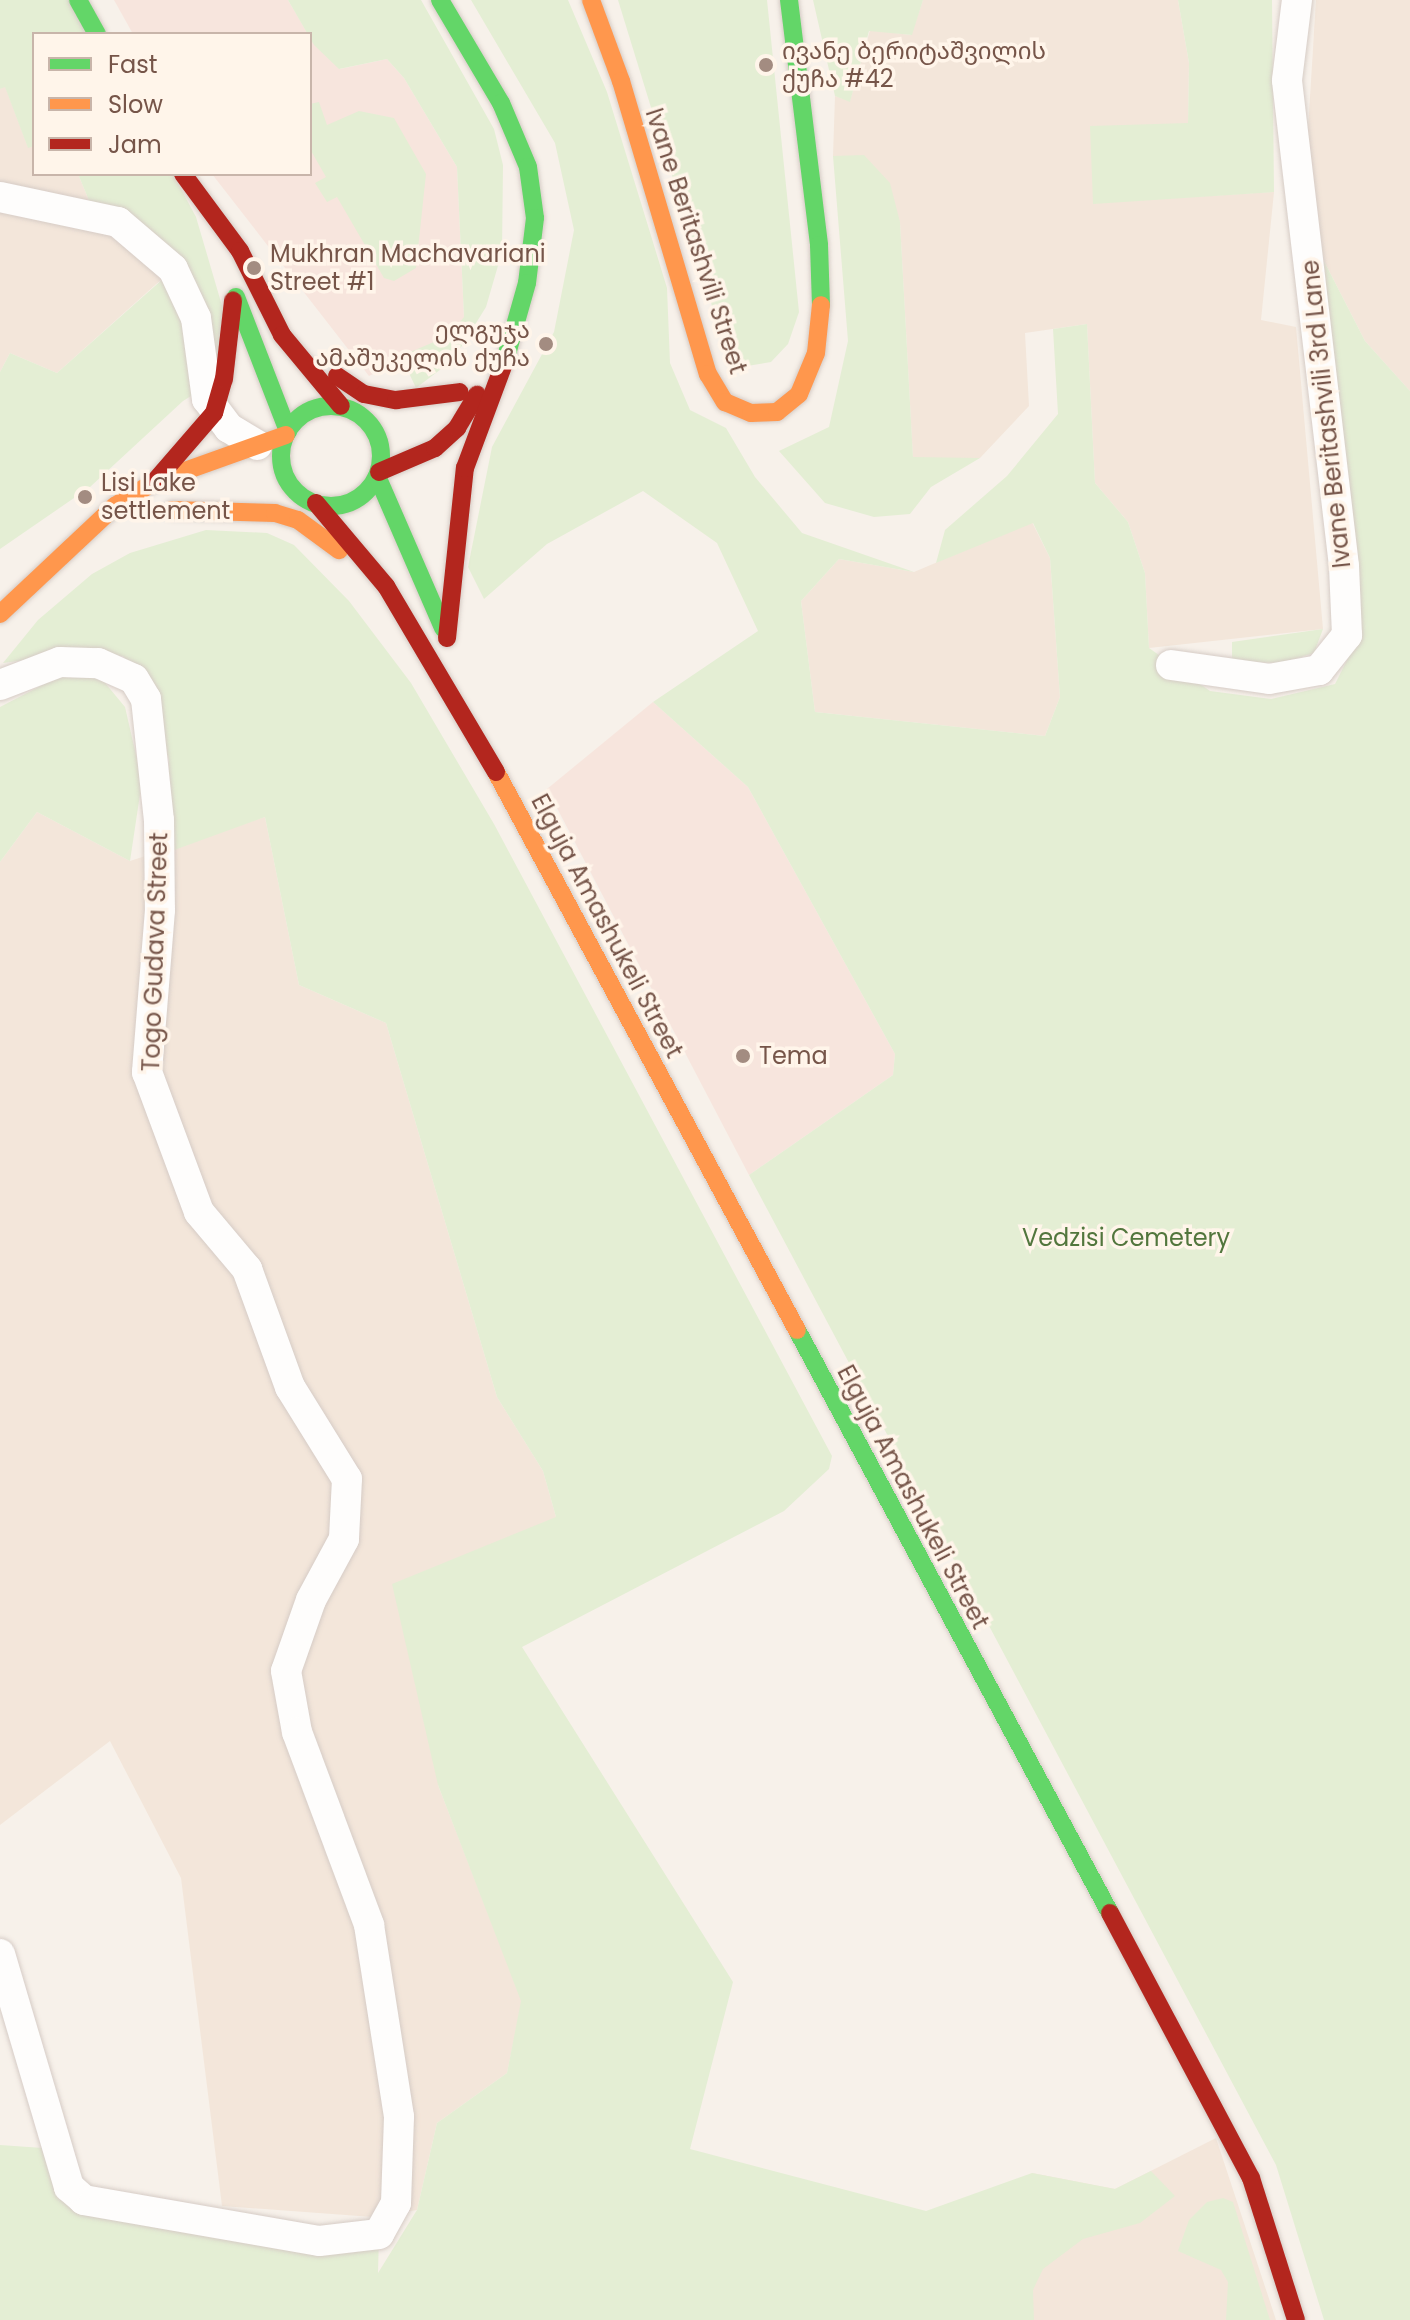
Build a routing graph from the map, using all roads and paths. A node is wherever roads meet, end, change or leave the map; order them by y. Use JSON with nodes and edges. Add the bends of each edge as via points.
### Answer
{"nodes":[{"id":1,"x":78,"y":0,"type":"edge"},
{"id":2,"x":440,"y":0,"type":"edge"},
{"id":3,"x":591,"y":0,"type":"edge"},
{"id":4,"x":789,"y":0,"type":"edge"},
{"id":5,"x":1297,"y":0,"type":"edge"},
{"id":6,"x":96,"y":32,"type":"edge"},
{"id":7,"x":184,"y":176,"type":"edge"},
{"id":8,"x":0,"y":197,"type":"edge"},
{"id":9,"x":204,"y":208,"type":"junction"},
{"id":10,"x":227,"y":276,"type":"junction"},
{"id":11,"x":263,"y":295,"type":"junction"},
{"id":12,"x":511,"y":329,"type":"junction"},
{"id":13,"x":460,"y":392,"type":"junction"},
{"id":14,"x":341,"y":406,"type":"junction"},
{"id":15,"x":214,"y":413,"type":"junction"},
{"id":16,"x":366,"y":419,"type":"junction"},
{"id":17,"x":277,"y":437,"type":"junction"},
{"id":18,"x":378,"y":474,"type":"junction"},
{"id":19,"x":154,"y":482,"type":"junction"},
{"id":20,"x":298,"y":493,"type":"junction"},
{"id":21,"x":316,"y":503,"type":"junction"},
{"id":22,"x":122,"y":529,"type":"dead end"},
{"id":23,"x":71,"y":547,"type":"junction"},
{"id":24,"x":0,"y":614,"type":"edge"},
{"id":25,"x":447,"y":638,"type":"junction"},
{"id":26,"x":1171,"y":665,"type":"dead end"},
{"id":27,"x":436,"y":668,"type":"junction"},
{"id":28,"x":0,"y":685,"type":"edge"},
{"id":29,"x":462,"y":707,"type":"junction"},
{"id":30,"x":0,"y":1954,"type":"edge"},
{"id":31,"x":1296,"y":2320,"type":"edge"}],
"edges":[{"from":1,"to":6,"type":"main road"},
{"from":2,"to":12,"type":"main road","via":[[501,103],[528,167],[534,248]]},
{"from":3,"to":4,"type":"main road","name":"Ivane Beritashvili Street","via":[[621,81],[708,374],[725,402],[751,413],[777,412],[799,394],[816,353],[821,316],[819,245]]},
{"from":5,"to":26,"type":"street","name":"Ivane Beritashvili 3rd Lane","via":[[1287,80],[1342,550],[1347,635],[1319,670],[1269,679]]},
{"from":7,"to":9,"type":"main road"},
{"from":8,"to":15,"type":"street","via":[[118,222],[173,269],[196,318],[204,388]]},
{"from":9,"to":10,"type":"main road"},
{"from":9,"to":11,"type":"main road","via":[[240,251]]},
{"from":10,"to":15,"type":"main road","via":[[224,379]]},
{"from":10,"to":17,"type":"main road"},
{"from":11,"to":13,"type":"main road","via":[[319,359],[364,394],[396,400]]},
{"from":11,"to":14,"type":"main road","via":[[282,335]]},
{"from":12,"to":13,"type":"main road"},
{"from":12,"to":18,"type":"main road","via":[[457,428],[435,448]]},
{"from":12,"to":25,"type":"main road","via":[[498,388],[465,468]]},
{"from":13,"to":16,"type":"main road","via":[[411,417]]},
{"from":14,"to":16,"type":"main road"},
{"from":14,"to":17,"type":"main road","via":[[308,411]]},
{"from":15,"to":17,"type":"street"},
{"from":15,"to":19,"type":"main road"},
{"from":16,"to":18,"type":"main road","via":[[377,435]]},
{"from":17,"to":19,"type":"main road"},
{"from":17,"to":20,"type":"main road","via":[[282,466]]},
{"from":18,"to":21,"type":"main road","via":[[352,502]]},
{"from":18,"to":25,"type":"main road"},
{"from":19,"to":23,"type":"main road","via":[[115,506]]},
{"from":20,"to":21,"type":"main road"},
{"from":20,"to":27,"type":"main road","via":[[230,496],[165,512],[234,509],[298,520],[361,571]]},
{"from":21,"to":27,"type":"main road","via":[[386,586]]},
{"from":22,"to":23,"type":"main road"},
{"from":23,"to":24,"type":"main road"},
{"from":25,"to":29,"type":"main road"},
{"from":27,"to":29,"type":"main road"},
{"from":28,"to":30,"type":"street","name":"Togo Gudava Street","via":[[60,662],[98,663],[134,679],[146,699],[159,820],[160,910],[147,1072],[199,1212],[247,1269],[290,1387],[347,1479],[344,1539],[311,1600],[286,1671],[297,1732],[369,1925],[399,2117],[396,2203],[379,2234],[319,2241],[84,2200],[69,2187]]},
{"from":29,"to":31,"type":"main road","name":"Elguja Amashukeli Street","via":[[1228,2133],[1251,2178]]}]}
